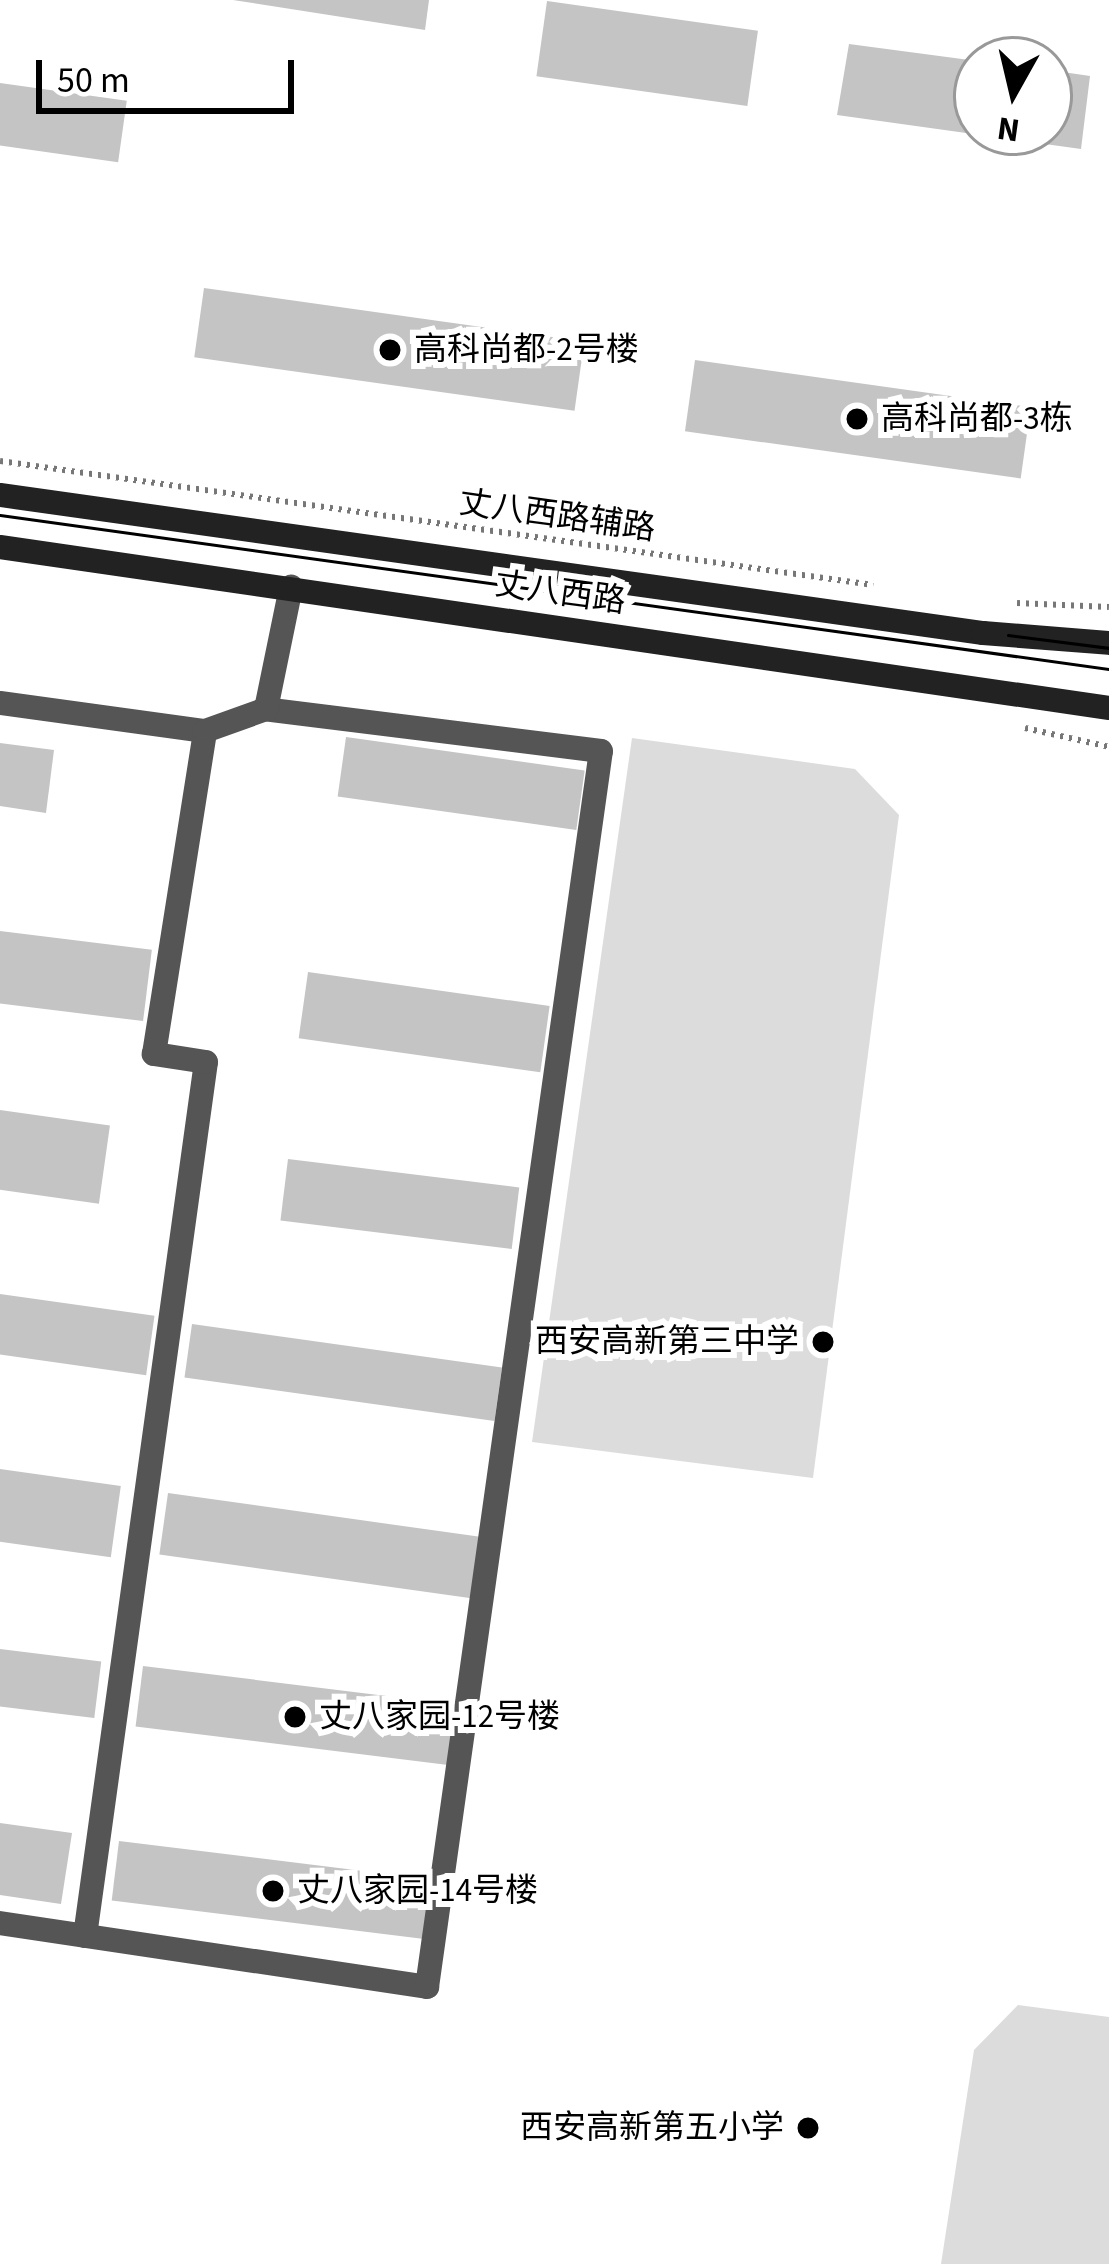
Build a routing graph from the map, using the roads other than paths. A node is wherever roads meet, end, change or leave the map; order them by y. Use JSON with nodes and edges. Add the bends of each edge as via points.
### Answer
{"nodes":[{"id":1,"x":0,"y":495,"type":"edge"},
{"id":2,"x":0,"y":547,"type":"edge"},
{"id":3,"x":291,"y":587,"type":"junction"},
{"id":4,"x":1109,"y":643,"type":"edge"},
{"id":5,"x":0,"y":703,"type":"edge"},
{"id":6,"x":1109,"y":708,"type":"edge"},
{"id":7,"x":266,"y":709,"type":"junction"},
{"id":8,"x":205,"y":730,"type":"junction"},
{"id":9,"x":0,"y":1923,"type":"edge"},
{"id":10,"x":85,"y":1936,"type":"junction"}],
"edges":[{"from":1,"to":4,"type":"main road","name":"丈八西路","via":[[960,630]]},
{"from":2,"to":3,"type":"main road","name":"丈八西路"},
{"from":3,"to":6,"type":"main road","name":"丈八西路"},
{"from":3,"to":7,"type":"street"},
{"from":5,"to":8,"type":"street"},
{"from":7,"to":8,"type":"street"},
{"from":7,"to":10,"type":"street","via":[[601,751],[428,1987]]},
{"from":8,"to":10,"type":"street","via":[[154,1054],[206,1062]]},
{"from":9,"to":10,"type":"street"}]}
